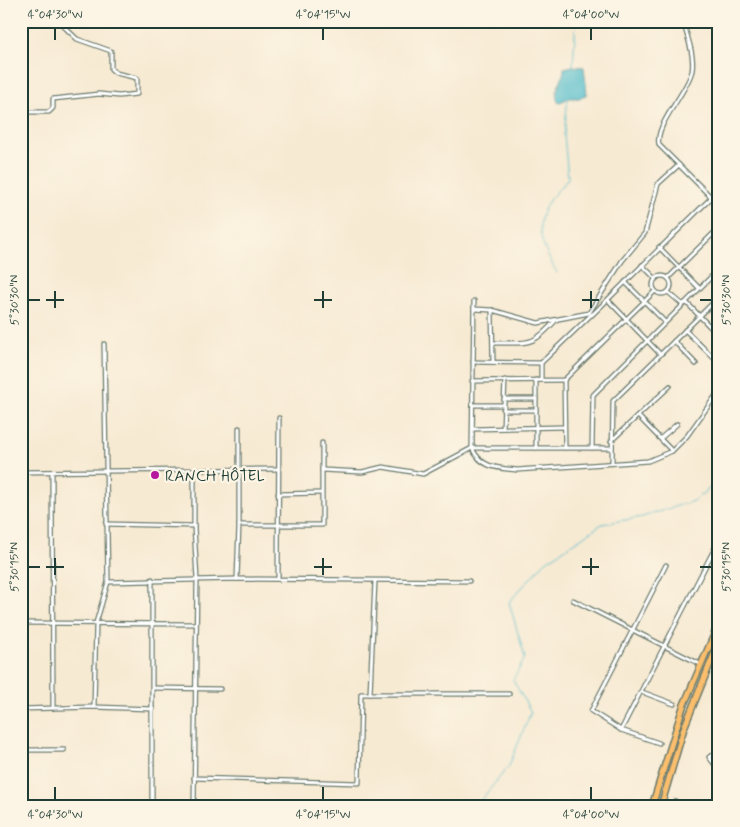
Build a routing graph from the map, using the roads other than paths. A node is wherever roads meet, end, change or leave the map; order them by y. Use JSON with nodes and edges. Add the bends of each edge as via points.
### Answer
{"nodes":[{"id":1,"x":58,"y":21,"type":"edge"},
{"id":2,"x":683,"y":21,"type":"edge"},
{"id":3,"x":21,"y":112,"type":"edge"},
{"id":4,"x":679,"y":165,"type":"junction"},
{"id":5,"x":711,"y":198,"type":"junction"},
{"id":6,"x":719,"y":205,"type":"edge"},
{"id":7,"x":719,"y":228,"type":"edge"},
{"id":8,"x":659,"y":247,"type":"junction"},
{"id":9,"x":642,"y":265,"type":"junction"},
{"id":10,"x":679,"y":268,"type":"junction"},
{"id":11,"x":719,"y":268,"type":"edge"},
{"id":12,"x":668,"y":278,"type":"junction"},
{"id":13,"x":656,"y":279,"type":"junction"},
{"id":14,"x":626,"y":282,"type":"junction"},
{"id":15,"x":699,"y":288,"type":"junction"},
{"id":16,"x":655,"y":291,"type":"junction"},
{"id":17,"x":668,"y":292,"type":"junction"},
{"id":18,"x":719,"y":297,"type":"edge"},
{"id":19,"x":608,"y":300,"type":"junction"},
{"id":20,"x":474,"y":301,"type":"dead end"},
{"id":21,"x":646,"y":302,"type":"junction"},
{"id":22,"x":713,"y":302,"type":"junction"},
{"id":23,"x":682,"y":304,"type":"junction"},
{"id":24,"x":719,"y":308,"type":"edge"},
{"id":25,"x":474,"y":309,"type":"junction"},
{"id":26,"x":492,"y":310,"type":"junction"},
{"id":27,"x":591,"y":314,"type":"junction"},
{"id":28,"x":700,"y":316,"type":"junction"},
{"id":29,"x":556,"y":319,"type":"junction"},
{"id":30,"x":627,"y":320,"type":"junction"},
{"id":31,"x":665,"y":322,"type":"junction"},
{"id":32,"x":685,"y":330,"type":"junction"},
{"id":33,"x":719,"y":336,"type":"edge"},
{"id":34,"x":647,"y":341,"type":"junction"},
{"id":35,"x":674,"y":341,"type":"junction"},
{"id":36,"x":493,"y":343,"type":"junction"},
{"id":37,"x":104,"y":344,"type":"dead end"},
{"id":38,"x":660,"y":354,"type":"junction"},
{"id":39,"x":473,"y":362,"type":"junction"},
{"id":40,"x":493,"y":362,"type":"junction"},
{"id":41,"x":541,"y":363,"type":"junction"},
{"id":42,"x":719,"y":363,"type":"edge"},
{"id":43,"x":696,"y":364,"type":"dead end"},
{"id":44,"x":505,"y":380,"type":"junction"},
{"id":45,"x":536,"y":380,"type":"junction"},
{"id":46,"x":541,"y":380,"type":"junction"},
{"id":47,"x":564,"y":380,"type":"junction"},
{"id":48,"x":472,"y":381,"type":"junction"},
{"id":49,"x":670,"y":386,"type":"dead end"},
{"id":50,"x":719,"y":391,"type":"edge"},
{"id":51,"x":504,"y":399,"type":"junction"},
{"id":52,"x":536,"y":399,"type":"junction"},
{"id":53,"x":472,"y":405,"type":"junction"},
{"id":54,"x":503,"y":405,"type":"junction"},
{"id":55,"x":503,"y":410,"type":"junction"},
{"id":56,"x":536,"y":410,"type":"junction"},
{"id":57,"x":638,"y":416,"type":"junction"},
{"id":58,"x":279,"y":418,"type":"dead end"},
{"id":59,"x":677,"y":424,"type":"dead end"},
{"id":60,"x":564,"y":427,"type":"junction"},
{"id":61,"x":238,"y":428,"type":"dead end"},
{"id":62,"x":503,"y":428,"type":"junction"},
{"id":63,"x":535,"y":428,"type":"junction"},
{"id":64,"x":473,"y":429,"type":"junction"},
{"id":65,"x":661,"y":438,"type":"junction"},
{"id":66,"x":611,"y":442,"type":"junction"},
{"id":67,"x":322,"y":443,"type":"dead end"},
{"id":68,"x":472,"y":448,"type":"junction"},
{"id":69,"x":536,"y":448,"type":"junction"},
{"id":70,"x":565,"y":448,"type":"junction"},
{"id":71,"x":592,"y":448,"type":"junction"},
{"id":72,"x":611,"y":448,"type":"junction"},
{"id":73,"x":672,"y":451,"type":"junction"},
{"id":74,"x":612,"y":462,"type":"junction"},
{"id":75,"x":238,"y":469,"type":"junction"},
{"id":76,"x":194,"y":470,"type":"junction"},
{"id":77,"x":278,"y":470,"type":"junction"},
{"id":78,"x":322,"y":470,"type":"junction"},
{"id":79,"x":105,"y":471,"type":"junction"},
{"id":80,"x":21,"y":472,"type":"edge"},
{"id":81,"x":52,"y":472,"type":"junction"},
{"id":82,"x":321,"y":493,"type":"junction"},
{"id":83,"x":278,"y":494,"type":"junction"},
{"id":84,"x":106,"y":524,"type":"junction"},
{"id":85,"x":239,"y":525,"type":"junction"},
{"id":86,"x":278,"y":525,"type":"junction"},
{"id":87,"x":194,"y":526,"type":"junction"},
{"id":88,"x":719,"y":540,"type":"edge"},
{"id":89,"x":666,"y":564,"type":"dead end"},
{"id":90,"x":236,"y":578,"type":"junction"},
{"id":91,"x":152,"y":579,"type":"junction"},
{"id":92,"x":278,"y":579,"type":"junction"},
{"id":93,"x":197,"y":580,"type":"junction"},
{"id":94,"x":375,"y":580,"type":"junction"},
{"id":95,"x":470,"y":581,"type":"dead end"},
{"id":96,"x":108,"y":582,"type":"junction"},
{"id":97,"x":573,"y":600,"type":"dead end"},
{"id":98,"x":52,"y":622,"type":"junction"},
{"id":99,"x":21,"y":623,"type":"edge"},
{"id":100,"x":96,"y":623,"type":"junction"},
{"id":101,"x":719,"y":623,"type":"edge"},
{"id":102,"x":154,"y":624,"type":"junction"},
{"id":103,"x":195,"y":624,"type":"junction"},
{"id":104,"x":632,"y":630,"type":"junction"},
{"id":105,"x":719,"y":642,"type":"edge"},
{"id":106,"x":665,"y":646,"type":"junction"},
{"id":107,"x":700,"y":664,"type":"junction"},
{"id":108,"x":153,"y":688,"type":"junction"},
{"id":109,"x":195,"y":689,"type":"junction"},
{"id":110,"x":220,"y":689,"type":"dead end"},
{"id":111,"x":642,"y":692,"type":"junction"},
{"id":112,"x":370,"y":694,"type":"junction"},
{"id":113,"x":509,"y":694,"type":"dead end"},
{"id":114,"x":674,"y":704,"type":"dead end"},
{"id":115,"x":94,"y":707,"type":"junction"},
{"id":116,"x":21,"y":708,"type":"edge"},
{"id":117,"x":53,"y":708,"type":"junction"},
{"id":118,"x":153,"y":709,"type":"junction"},
{"id":119,"x":621,"y":730,"type":"junction"},
{"id":120,"x":659,"y":742,"type":"dead end"},
{"id":121,"x":21,"y":750,"type":"edge"},
{"id":122,"x":64,"y":750,"type":"dead end"},
{"id":123,"x":719,"y":750,"type":"edge"},
{"id":124,"x":719,"y":770,"type":"edge"},
{"id":125,"x":194,"y":778,"type":"junction"},
{"id":126,"x":675,"y":801,"type":"dead end"},
{"id":127,"x":152,"y":806,"type":"edge"},
{"id":128,"x":194,"y":806,"type":"edge"},
{"id":129,"x":652,"y":806,"type":"edge"},
{"id":130,"x":661,"y":806,"type":"edge"},
{"id":131,"x":678,"y":806,"type":"edge"}],
"edges":[{"from":1,"to":3,"type":"street","via":[[77,40],[111,51],[111,69],[137,78],[137,94],[53,99],[53,108],[49,112]]},
{"from":2,"to":4,"type":"street","via":[[692,56],[692,71],[658,141]]},
{"from":4,"to":5,"type":"street"},
{"from":4,"to":27,"type":"street","via":[[658,184],[645,233],[622,261]]},
{"from":5,"to":6,"type":"street"},
{"from":5,"to":8,"type":"street"},
{"from":7,"to":10,"type":"street"},
{"from":8,"to":9,"type":"street"},
{"from":8,"to":10,"type":"street"},
{"from":9,"to":13,"type":"street"},
{"from":9,"to":14,"type":"street"},
{"from":10,"to":12,"type":"street"},
{"from":10,"to":15,"type":"street"},
{"from":11,"to":15,"type":"street"},
{"from":12,"to":13,"type":"street"},
{"from":12,"to":17,"type":"street","via":[[671,285]]},
{"from":13,"to":16,"type":"street"},
{"from":14,"to":19,"type":"street"},
{"from":14,"to":21,"type":"street"},
{"from":15,"to":23,"type":"street"},
{"from":16,"to":17,"type":"street"},
{"from":16,"to":21,"type":"street"},
{"from":17,"to":23,"type":"street"},
{"from":18,"to":22,"type":"street"},
{"from":19,"to":27,"type":"street"},
{"from":19,"to":30,"type":"street"},
{"from":20,"to":25,"type":"street"},
{"from":21,"to":30,"type":"street"},
{"from":21,"to":31,"type":"street"},
{"from":22,"to":24,"type":"street"},
{"from":22,"to":28,"type":"street"},
{"from":23,"to":28,"type":"street","via":[[687,303]]},
{"from":23,"to":31,"type":"street"},
{"from":25,"to":26,"type":"street"},
{"from":25,"to":39,"type":"street"},
{"from":26,"to":29,"type":"street","via":[[538,322]]},
{"from":26,"to":36,"type":"street"},
{"from":27,"to":29,"type":"street"},
{"from":27,"to":41,"type":"street"},
{"from":28,"to":32,"type":"street"},
{"from":28,"to":33,"type":"street"},
{"from":29,"to":36,"type":"street","via":[[539,339]]},
{"from":30,"to":34,"type":"street"},
{"from":30,"to":47,"type":"street"},
{"from":31,"to":34,"type":"street"},
{"from":32,"to":35,"type":"street"},
{"from":32,"to":42,"type":"street"},
{"from":34,"to":38,"type":"street"},
{"from":34,"to":71,"type":"street","via":[[593,395]]},
{"from":35,"to":38,"type":"street"},
{"from":35,"to":43,"type":"street"},
{"from":36,"to":40,"type":"street"},
{"from":37,"to":79,"type":"street"},
{"from":38,"to":66,"type":"street","via":[[613,401]]},
{"from":39,"to":40,"type":"street"},
{"from":39,"to":48,"type":"street"},
{"from":40,"to":41,"type":"street"},
{"from":41,"to":46,"type":"street"},
{"from":44,"to":45,"type":"street"},
{"from":44,"to":48,"type":"street"},
{"from":44,"to":51,"type":"street"},
{"from":45,"to":46,"type":"street"},
{"from":45,"to":52,"type":"street"},
{"from":46,"to":47,"type":"street"},
{"from":47,"to":60,"type":"street"},
{"from":48,"to":53,"type":"street"},
{"from":49,"to":57,"type":"street"},
{"from":50,"to":73,"type":"street","via":[[687,436]]},
{"from":51,"to":52,"type":"street"},
{"from":51,"to":54,"type":"street"},
{"from":52,"to":56,"type":"street"},
{"from":53,"to":54,"type":"street"},
{"from":53,"to":64,"type":"street"},
{"from":54,"to":55,"type":"street"},
{"from":55,"to":56,"type":"street"},
{"from":55,"to":62,"type":"street"},
{"from":56,"to":63,"type":"street"},
{"from":57,"to":65,"type":"street"},
{"from":57,"to":66,"type":"street"},
{"from":58,"to":77,"type":"street"},
{"from":59,"to":65,"type":"street"},
{"from":60,"to":63,"type":"street"},
{"from":60,"to":70,"type":"street"},
{"from":61,"to":75,"type":"street"},
{"from":62,"to":63,"type":"street"},
{"from":62,"to":64,"type":"street"},
{"from":63,"to":69,"type":"street"},
{"from":64,"to":68,"type":"street"},
{"from":65,"to":73,"type":"street"},
{"from":66,"to":72,"type":"street"},
{"from":67,"to":78,"type":"street"},
{"from":68,"to":69,"type":"street"},
{"from":68,"to":74,"type":"street","via":[[484,464],[497,468],[517,470]]},
{"from":68,"to":78,"type":"street","via":[[423,474],[383,467],[362,472]]},
{"from":69,"to":70,"type":"street"},
{"from":70,"to":71,"type":"street"},
{"from":71,"to":72,"type":"street"},
{"from":72,"to":74,"type":"street"},
{"from":73,"to":74,"type":"street","via":[[648,461]]},
{"from":75,"to":76,"type":"street"},
{"from":75,"to":77,"type":"street"},
{"from":75,"to":85,"type":"street"},
{"from":76,"to":79,"type":"street"},
{"from":76,"to":87,"type":"street"},
{"from":77,"to":83,"type":"street"},
{"from":78,"to":82,"type":"street"},
{"from":79,"to":81,"type":"street"},
{"from":79,"to":84,"type":"street"},
{"from":80,"to":81,"type":"street"},
{"from":81,"to":98,"type":"street"},
{"from":82,"to":83,"type":"street"},
{"from":82,"to":86,"type":"street","via":[[322,525]]},
{"from":83,"to":86,"type":"street"},
{"from":84,"to":87,"type":"street"},
{"from":84,"to":96,"type":"street"},
{"from":85,"to":86,"type":"street"},
{"from":85,"to":90,"type":"street"},
{"from":86,"to":92,"type":"street"},
{"from":87,"to":93,"type":"street"},
{"from":88,"to":106,"type":"street"},
{"from":89,"to":104,"type":"street"},
{"from":90,"to":92,"type":"street"},
{"from":90,"to":93,"type":"street"},
{"from":91,"to":93,"type":"street"},
{"from":91,"to":96,"type":"street"},
{"from":91,"to":102,"type":"street"},
{"from":92,"to":94,"type":"street"},
{"from":93,"to":103,"type":"street"},
{"from":94,"to":95,"type":"street"},
{"from":94,"to":112,"type":"street"},
{"from":96,"to":100,"type":"street"},
{"from":97,"to":104,"type":"street"},
{"from":98,"to":99,"type":"street"},
{"from":98,"to":100,"type":"street"},
{"from":98,"to":117,"type":"street"},
{"from":100,"to":102,"type":"street"},
{"from":100,"to":115,"type":"street"},
{"from":101,"to":107,"type":"main road"},
{"from":102,"to":103,"type":"street"},
{"from":102,"to":108,"type":"street"},
{"from":103,"to":109,"type":"street"},
{"from":104,"to":106,"type":"street"},
{"from":104,"to":119,"type":"street","via":[[591,711]]},
{"from":105,"to":130,"type":"main road","via":[[684,728]]},
{"from":106,"to":107,"type":"street"},
{"from":106,"to":111,"type":"street"},
{"from":107,"to":129,"type":"main road","via":[[669,745]]},
{"from":108,"to":109,"type":"street"},
{"from":108,"to":118,"type":"street"},
{"from":109,"to":110,"type":"street"},
{"from":109,"to":125,"type":"street"},
{"from":111,"to":114,"type":"street"},
{"from":111,"to":119,"type":"street"},
{"from":112,"to":113,"type":"street"},
{"from":112,"to":125,"type":"street","via":[[361,694],[359,783]]},
{"from":115,"to":117,"type":"street"},
{"from":115,"to":118,"type":"street"},
{"from":116,"to":117,"type":"street"},
{"from":118,"to":127,"type":"street"},
{"from":119,"to":120,"type":"street"},
{"from":121,"to":122,"type":"street"},
{"from":123,"to":124,"type":"street","via":[[709,757]]},
{"from":125,"to":128,"type":"street"},
{"from":126,"to":131,"type":"street"}]}
